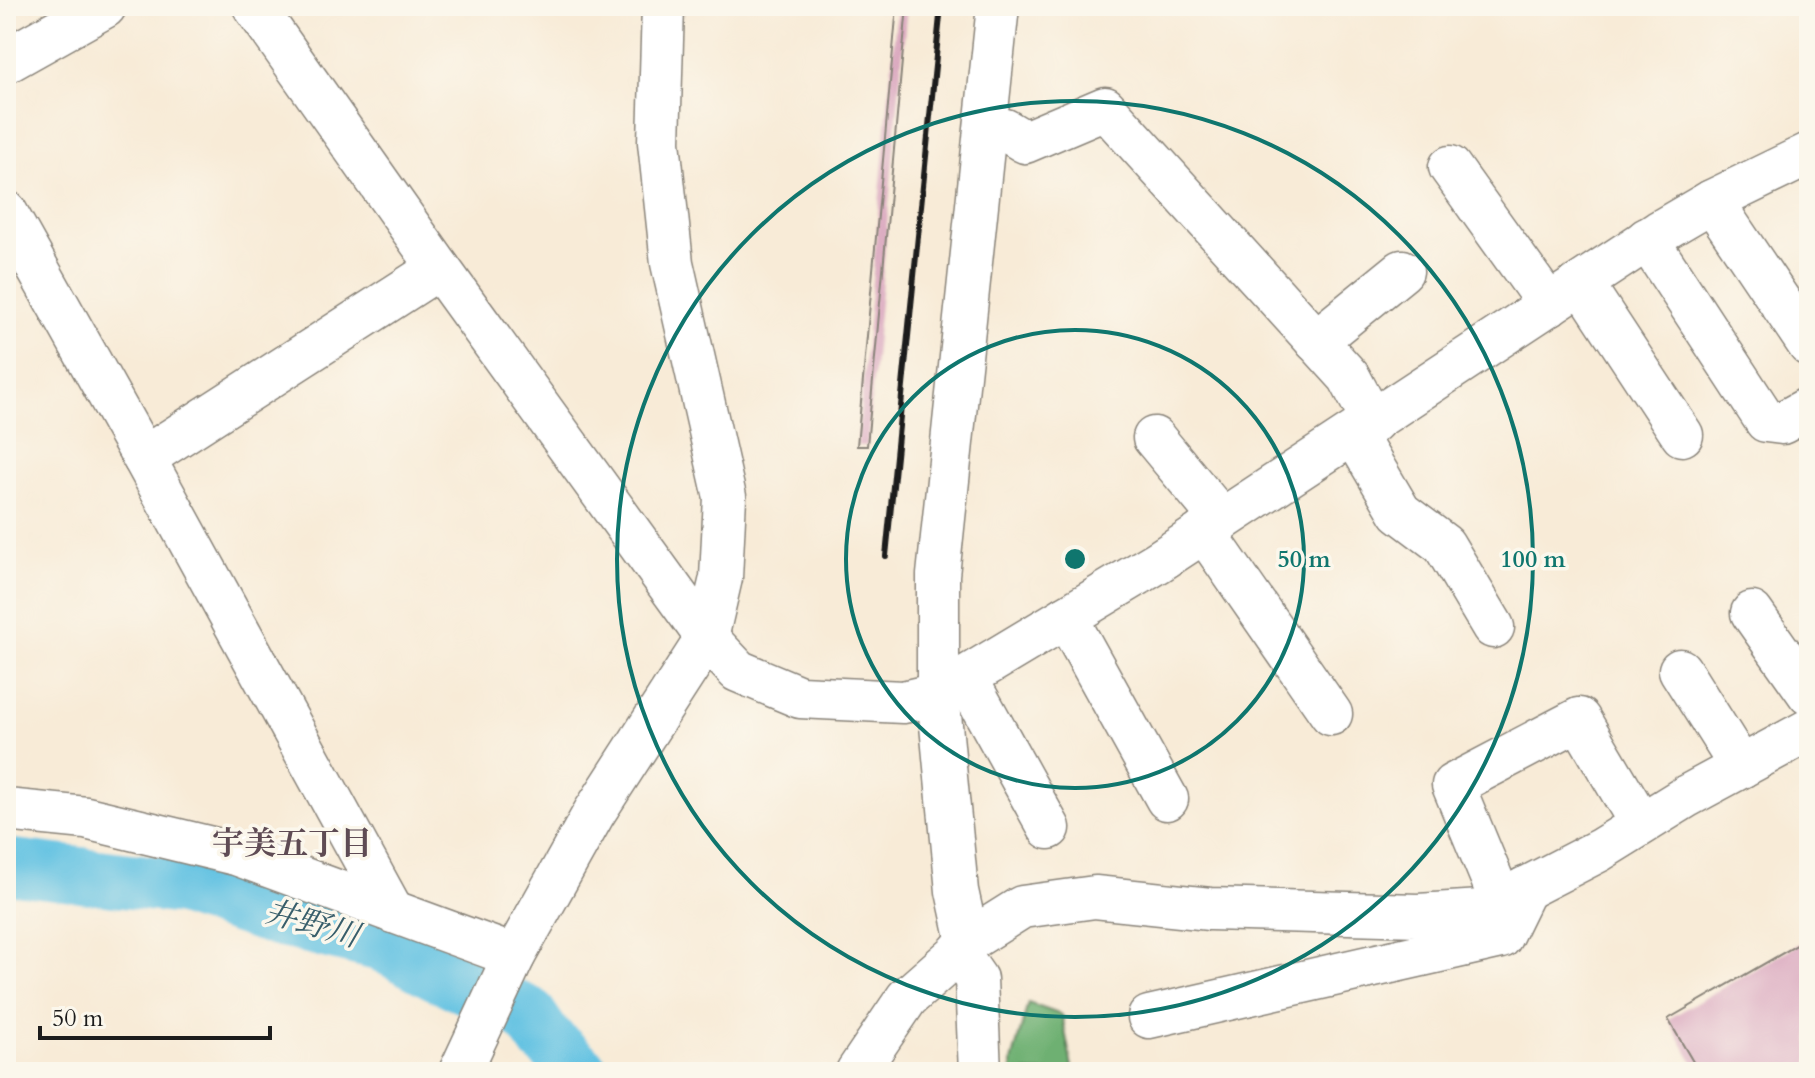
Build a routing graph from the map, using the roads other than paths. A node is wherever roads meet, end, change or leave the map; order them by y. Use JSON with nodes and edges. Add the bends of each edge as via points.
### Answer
{"nodes":[{"id":1,"x":104,"y":6,"type":"edge"},
{"id":2,"x":254,"y":6,"type":"edge"},
{"id":3,"x":663,"y":6,"type":"edge"},
{"id":4,"x":998,"y":6,"type":"edge"},
{"id":5,"x":6,"y":61,"type":"edge"},
{"id":6,"x":987,"y":127,"type":"junction"},
{"id":7,"x":1809,"y":154,"type":"edge"},
{"id":8,"x":1450,"y":167,"type":"dead end"},
{"id":9,"x":1712,"y":201,"type":"junction"},
{"id":10,"x":6,"y":212,"type":"edge"},
{"id":11,"x":1647,"y":239,"type":"junction"},
{"id":12,"x":439,"y":268,"type":"junction"},
{"id":13,"x":1402,"y":271,"type":"dead end"},
{"id":14,"x":1566,"y":294,"type":"junction"},
{"id":15,"x":1316,"y":341,"type":"junction"},
{"id":16,"x":1809,"y":345,"type":"edge"},
{"id":17,"x":1809,"y":408,"type":"edge"},
{"id":18,"x":1363,"y":428,"type":"junction"},
{"id":19,"x":1682,"y":435,"type":"dead end"},
{"id":20,"x":1154,"y":438,"type":"dead end"},
{"id":21,"x":144,"y":458,"type":"junction"},
{"id":22,"x":1213,"y":525,"type":"junction"},
{"id":23,"x":1752,"y":613,"type":"dead end"},
{"id":24,"x":1066,"y":617,"type":"junction"},
{"id":25,"x":1493,"y":627,"type":"dead end"},
{"id":26,"x":707,"y":638,"type":"junction"},
{"id":27,"x":1680,"y":670,"type":"dead end"},
{"id":28,"x":952,"y":686,"type":"junction"},
{"id":29,"x":1809,"y":694,"type":"edge"},
{"id":30,"x":1331,"y":714,"type":"dead end"},
{"id":31,"x":1809,"y":730,"type":"edge"},
{"id":32,"x":1741,"y":767,"type":"junction"},
{"id":33,"x":1167,"y":799,"type":"dead end"},
{"id":34,"x":6,"y":810,"type":"edge"},
{"id":35,"x":1641,"y":824,"type":"junction"},
{"id":36,"x":1049,"y":828,"type":"dead end"},
{"id":37,"x":1513,"y":895,"type":"junction"},
{"id":38,"x":393,"y":912,"type":"junction"},
{"id":39,"x":963,"y":947,"type":"junction"},
{"id":40,"x":514,"y":956,"type":"junction"},
{"id":41,"x":1149,"y":1017,"type":"dead end"},
{"id":42,"x":467,"y":1055,"type":"edge"},
{"id":43,"x":857,"y":1072,"type":"edge"},
{"id":44,"x":980,"y":1072,"type":"edge"}],
"edges":[{"from":1,"to":5,"type":"main road"},
{"from":2,"to":12,"type":"street"},
{"from":3,"to":26,"type":"street","via":[[659,142],[672,263],[725,497],[721,578]]},
{"from":4,"to":6,"type":"street"},
{"from":6,"to":15,"type":"street","via":[[1025,142],[1105,108]]},
{"from":6,"to":28,"type":"street","via":[[938,575]]},
{"from":7,"to":9,"type":"street"},
{"from":8,"to":14,"type":"street"},
{"from":9,"to":11,"type":"street"},
{"from":9,"to":16,"type":"street"},
{"from":10,"to":21,"type":"street"},
{"from":11,"to":14,"type":"street"},
{"from":11,"to":17,"type":"street","via":[[1766,421],[1782,423]]},
{"from":12,"to":21,"type":"street"},
{"from":12,"to":26,"type":"street"},
{"from":13,"to":15,"type":"street"},
{"from":14,"to":18,"type":"street"},
{"from":14,"to":19,"type":"street"},
{"from":15,"to":18,"type":"street","via":[[1349,377]]},
{"from":18,"to":22,"type":"street"},
{"from":18,"to":25,"type":"street","via":[[1400,512],[1444,545]]},
{"from":20,"to":22,"type":"street"},
{"from":21,"to":38,"type":"street"},
{"from":22,"to":24,"type":"street"},
{"from":22,"to":30,"type":"street"},
{"from":23,"to":29,"type":"street"},
{"from":24,"to":28,"type":"street"},
{"from":24,"to":33,"type":"street"},
{"from":26,"to":28,"type":"street","via":[[738,671],[800,697],[903,702]]},
{"from":26,"to":40,"type":"street","via":[[594,813]]},
{"from":27,"to":32,"type":"street"},
{"from":28,"to":36,"type":"street"},
{"from":28,"to":39,"type":"street"},
{"from":31,"to":32,"type":"street"},
{"from":32,"to":35,"type":"street"},
{"from":34,"to":38,"type":"street","via":[[86,818],[236,854]]},
{"from":35,"to":37,"type":"street"},
{"from":35,"to":37,"type":"street","via":[[1579,719],[1453,785]]},
{"from":37,"to":39,"type":"street","via":[[1482,911],[1418,915],[1210,909],[1095,897],[1022,907]]},
{"from":37,"to":41,"type":"street","via":[[1501,937]]},
{"from":38,"to":40,"type":"street"},
{"from":39,"to":43,"type":"street","via":[[907,998]]},
{"from":39,"to":44,"type":"street","via":[[976,979]]},
{"from":40,"to":42,"type":"street"}]}
